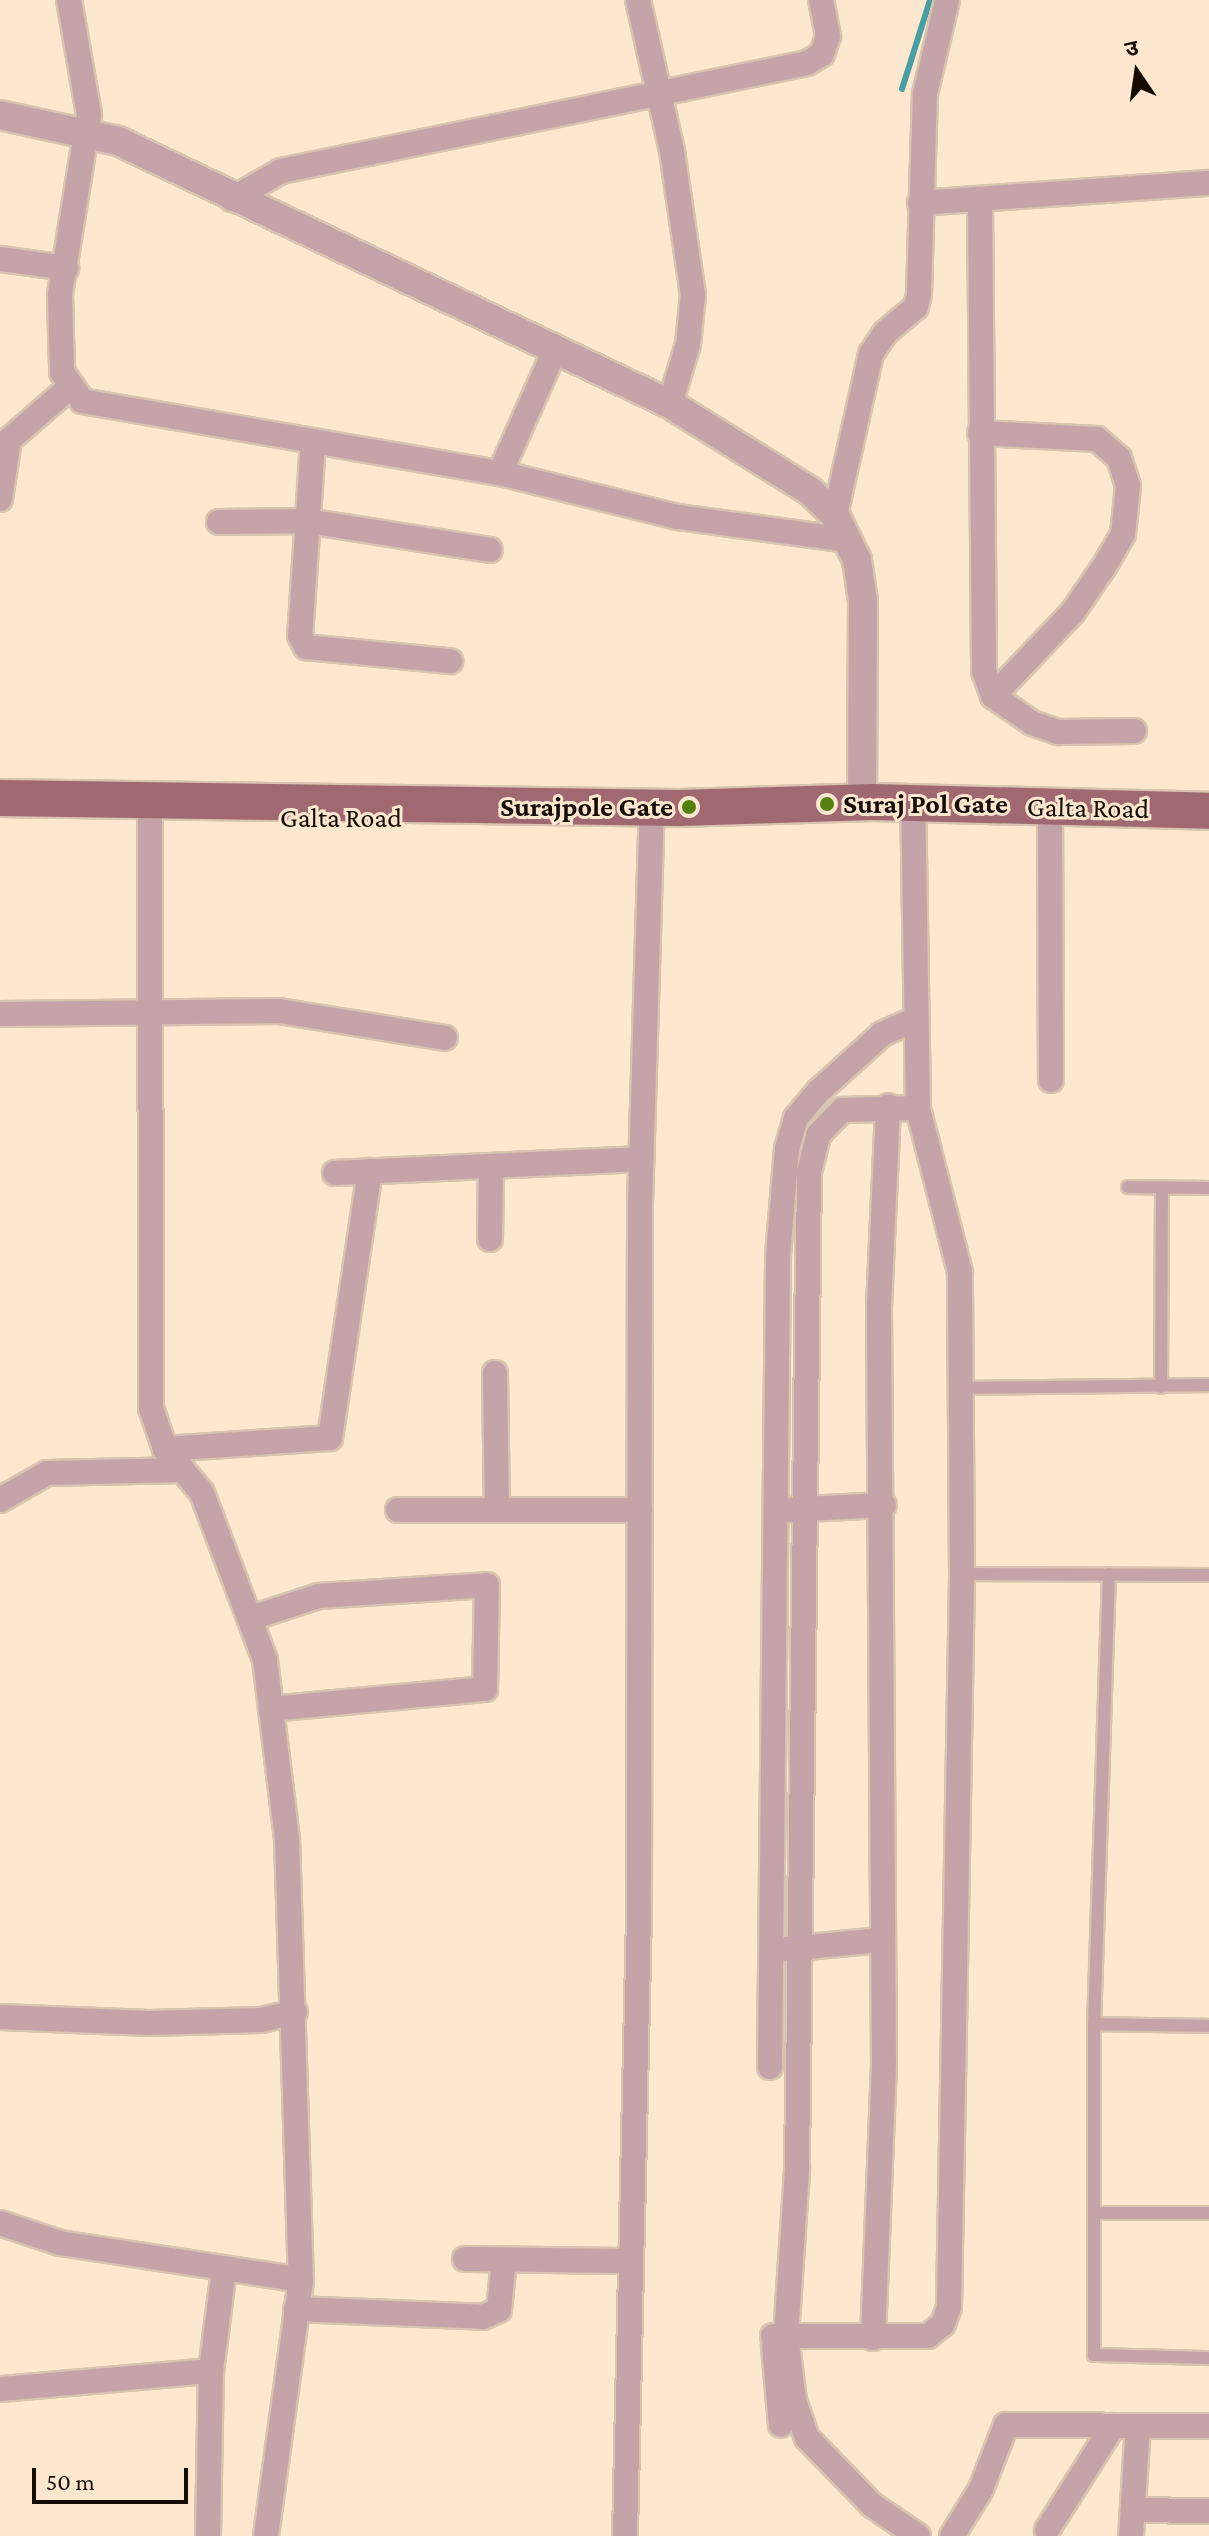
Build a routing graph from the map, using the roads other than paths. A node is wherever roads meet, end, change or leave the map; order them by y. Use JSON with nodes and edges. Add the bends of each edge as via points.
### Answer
{"nodes":[{"id":1,"x":69,"y":0,"type":"edge"},
{"id":2,"x":638,"y":0,"type":"edge"},
{"id":3,"x":821,"y":0,"type":"edge"},
{"id":4,"x":947,"y":0,"type":"edge"},
{"id":5,"x":660,"y":98,"type":"junction"},
{"id":6,"x":0,"y":115,"type":"edge"},
{"id":7,"x":85,"y":134,"type":"junction"},
{"id":8,"x":1209,"y":183,"type":"edge"},
{"id":9,"x":232,"y":199,"type":"junction"},
{"id":10,"x":980,"y":202,"type":"junction"},
{"id":11,"x":920,"y":203,"type":"junction"},
{"id":12,"x":0,"y":259,"type":"edge"},
{"id":13,"x":66,"y":268,"type":"junction"},
{"id":14,"x":555,"y":350,"type":"junction"},
{"id":15,"x":69,"y":388,"type":"junction"},
{"id":16,"x":670,"y":404,"type":"junction"},
{"id":17,"x":980,"y":433,"type":"junction"},
{"id":18,"x":313,"y":442,"type":"junction"},
{"id":19,"x":500,"y":473,"type":"junction"},
{"id":20,"x":0,"y":499,"type":"edge"},
{"id":21,"x":307,"y":521,"type":"junction"},
{"id":22,"x":219,"y":522,"type":"dead end"},
{"id":23,"x":842,"y":527,"type":"junction"},
{"id":24,"x":490,"y":550,"type":"dead end"},
{"id":25,"x":450,"y":661,"type":"dead end"},
{"id":26,"x":993,"y":696,"type":"junction"},
{"id":27,"x":1134,"y":731,"type":"dead end"},
{"id":28,"x":0,"y":798,"type":"edge"},
{"id":29,"x":862,"y":802,"type":"junction"},
{"id":30,"x":913,"y":804,"type":"junction"},
{"id":31,"x":1050,"y":807,"type":"junction"},
{"id":32,"x":661,"y":810,"type":"junction"},
{"id":33,"x":1209,"y":811,"type":"edge"},
{"id":34,"x":150,"y":816,"type":"junction"},
{"id":35,"x":0,"y":818,"type":"edge"},
{"id":36,"x":154,"y":1008,"type":"junction"},
{"id":37,"x":0,"y":1014,"type":"edge"},
{"id":38,"x":916,"y":1019,"type":"junction"},
{"id":39,"x":445,"y":1038,"type":"dead end"},
{"id":40,"x":1051,"y":1080,"type":"dead end"},
{"id":41,"x":830,"y":1100,"type":"junction"},
{"id":42,"x":888,"y":1106,"type":"junction"},
{"id":43,"x":918,"y":1108,"type":"junction"},
{"id":44,"x":642,"y":1159,"type":"junction"},
{"id":45,"x":491,"y":1166,"type":"junction"},
{"id":46,"x":370,"y":1171,"type":"junction"},
{"id":47,"x":335,"y":1173,"type":"dead end"},
{"id":48,"x":1128,"y":1187,"type":"dead end"},
{"id":49,"x":1162,"y":1188,"type":"junction"},
{"id":50,"x":1209,"y":1188,"type":"edge"},
{"id":51,"x":490,"y":1239,"type":"dead end"},
{"id":52,"x":495,"y":1373,"type":"dead end"},
{"id":53,"x":1209,"y":1385,"type":"edge"},
{"id":54,"x":1161,"y":1387,"type":"junction"},
{"id":55,"x":961,"y":1388,"type":"junction"},
{"id":56,"x":165,"y":1449,"type":"junction"},
{"id":57,"x":183,"y":1470,"type":"junction"},
{"id":58,"x":0,"y":1500,"type":"edge"},
{"id":59,"x":884,"y":1505,"type":"junction"},
{"id":60,"x":497,"y":1509,"type":"junction"},
{"id":61,"x":398,"y":1510,"type":"dead end"},
{"id":62,"x":640,"y":1510,"type":"junction"},
{"id":63,"x":788,"y":1510,"type":"junction"},
{"id":64,"x":962,"y":1574,"type":"junction"},
{"id":65,"x":1109,"y":1574,"type":"junction"},
{"id":66,"x":1209,"y":1575,"type":"edge"},
{"id":67,"x":251,"y":1618,"type":"junction"},
{"id":68,"x":271,"y":1709,"type":"junction"},
{"id":69,"x":880,"y":1940,"type":"junction"},
{"id":70,"x":785,"y":1949,"type":"junction"},
{"id":71,"x":295,"y":2012,"type":"junction"},
{"id":72,"x":0,"y":2017,"type":"edge"},
{"id":73,"x":1094,"y":2024,"type":"junction"},
{"id":74,"x":1209,"y":2026,"type":"edge"},
{"id":75,"x":770,"y":2067,"type":"dead end"},
{"id":76,"x":1094,"y":2213,"type":"junction"},
{"id":77,"x":1209,"y":2213,"type":"edge"},
{"id":78,"x":0,"y":2223,"type":"edge"},
{"id":79,"x":465,"y":2259,"type":"dead end"},
{"id":80,"x":504,"y":2260,"type":"junction"},
{"id":81,"x":629,"y":2261,"type":"junction"},
{"id":82,"x":224,"y":2269,"type":"junction"},
{"id":83,"x":301,"y":2280,"type":"junction"},
{"id":84,"x":772,"y":2292,"type":"dead end"},
{"id":85,"x":296,"y":2309,"type":"junction"},
{"id":86,"x":780,"y":2336,"type":"junction"},
{"id":87,"x":873,"y":2338,"type":"junction"},
{"id":88,"x":1209,"y":2358,"type":"edge"},
{"id":89,"x":211,"y":2371,"type":"junction"},
{"id":90,"x":0,"y":2389,"type":"edge"},
{"id":91,"x":781,"y":2425,"type":"dead end"},
{"id":92,"x":1113,"y":2426,"type":"junction"},
{"id":93,"x":1138,"y":2426,"type":"junction"},
{"id":94,"x":1209,"y":2426,"type":"edge"},
{"id":95,"x":1133,"y":2510,"type":"junction"},
{"id":96,"x":1209,"y":2511,"type":"edge"},
{"id":97,"x":1044,"y":2534,"type":"edge"},
{"id":98,"x":208,"y":2536,"type":"edge"},
{"id":99,"x":266,"y":2536,"type":"edge"},
{"id":100,"x":625,"y":2536,"type":"edge"},
{"id":101,"x":918,"y":2536,"type":"edge"},
{"id":102,"x":952,"y":2536,"type":"edge"},
{"id":103,"x":1131,"y":2536,"type":"edge"}],
"edges":[{"from":1,"to":7,"type":"street","via":[[89,115]]},
{"from":2,"to":5,"type":"street"},
{"from":3,"to":5,"type":"street","via":[[828,36],[822,54],[807,63]]},
{"from":4,"to":11,"type":"street","via":[[925,94]]},
{"from":5,"to":9,"type":"street","via":[[281,171]]},
{"from":5,"to":16,"type":"street","via":[[693,295],[688,344]]},
{"from":6,"to":7,"type":"street"},
{"from":7,"to":9,"type":"street","via":[[118,141]]},
{"from":7,"to":13,"type":"street","via":[[83,181]]},
{"from":8,"to":10,"type":"street"},
{"from":9,"to":14,"type":"street"},
{"from":10,"to":11,"type":"street"},
{"from":10,"to":17,"type":"street"},
{"from":11,"to":23,"type":"street","via":[[919,294],[908,316],[885,333],[871,354]]},
{"from":12,"to":13,"type":"street"},
{"from":13,"to":15,"type":"street","via":[[61,336]]},
{"from":14,"to":16,"type":"street"},
{"from":14,"to":19,"type":"street"},
{"from":15,"to":18,"type":"street","via":[[82,401]]},
{"from":15,"to":20,"type":"street","via":[[9,440]]},
{"from":16,"to":23,"type":"street","via":[[810,491]]},
{"from":17,"to":26,"type":"street","via":[[981,632]]},
{"from":17,"to":26,"type":"street","via":[[1097,439],[1119,458],[1128,486],[1123,534],[1103,568],[1073,612]]},
{"from":18,"to":19,"type":"street"},
{"from":18,"to":21,"type":"street"},
{"from":19,"to":23,"type":"street","via":[[678,517]]},
{"from":21,"to":22,"type":"street"},
{"from":21,"to":24,"type":"street"},
{"from":21,"to":25,"type":"street","via":[[300,636],[306,647]]},
{"from":23,"to":29,"type":"street","via":[[863,601]]},
{"from":26,"to":27,"type":"street","via":[[1032,723],[1058,732]]},
{"from":28,"to":32,"type":"main road"},
{"from":29,"to":30,"type":"main road","name":"Galta Road"},
{"from":29,"to":32,"type":"main road","name":"Galta Road"},
{"from":30,"to":31,"type":"main road","name":"Galta Road"},
{"from":30,"to":38,"type":"street"},
{"from":31,"to":33,"type":"main road","name":"Galta Road"},
{"from":31,"to":40,"type":"street"},
{"from":32,"to":34,"type":"main road","name":"Galta Road"},
{"from":32,"to":44,"type":"street"},
{"from":34,"to":35,"type":"main road","name":"Galta Road"},
{"from":34,"to":36,"type":"street"},
{"from":36,"to":37,"type":"street"},
{"from":36,"to":39,"type":"street","via":[[279,1011]]},
{"from":36,"to":56,"type":"street","via":[[148,1375]]},
{"from":38,"to":41,"type":"street","via":[[869,1043]]},
{"from":38,"to":43,"type":"street"},
{"from":41,"to":42,"type":"street"},
{"from":41,"to":63,"type":"street","via":[[813,1148],[791,1256]]},
{"from":42,"to":43,"type":"street"},
{"from":42,"to":59,"type":"street","via":[[879,1307]]},
{"from":43,"to":55,"type":"street","via":[[960,1272]]},
{"from":44,"to":45,"type":"street"},
{"from":44,"to":62,"type":"street"},
{"from":45,"to":46,"type":"street"},
{"from":45,"to":51,"type":"street"},
{"from":46,"to":47,"type":"street"},
{"from":46,"to":56,"type":"street","via":[[330,1438]]},
{"from":48,"to":49,"type":"lane"},
{"from":49,"to":50,"type":"lane"},
{"from":49,"to":54,"type":"lane"},
{"from":52,"to":60,"type":"street"},
{"from":53,"to":54,"type":"lane"},
{"from":54,"to":55,"type":"lane"},
{"from":55,"to":64,"type":"street"},
{"from":56,"to":57,"type":"street"},
{"from":57,"to":58,"type":"street","via":[[47,1473]]},
{"from":57,"to":67,"type":"street","via":[[202,1493]]},
{"from":59,"to":63,"type":"street"},
{"from":59,"to":69,"type":"street"},
{"from":60,"to":61,"type":"street"},
{"from":60,"to":62,"type":"street"},
{"from":62,"to":81,"type":"street","via":[[639,1916]]},
{"from":63,"to":70,"type":"street"},
{"from":64,"to":65,"type":"lane"},
{"from":64,"to":87,"type":"street","via":[[949,2307],[943,2324],[928,2336]]},
{"from":65,"to":66,"type":"lane"},
{"from":65,"to":73,"type":"lane"},
{"from":67,"to":68,"type":"street"},
{"from":67,"to":68,"type":"street","via":[[319,1596],[487,1585],[485,1689]]},
{"from":68,"to":71,"type":"street","via":[[287,1838]]},
{"from":69,"to":70,"type":"street"},
{"from":69,"to":87,"type":"street","via":[[884,2063]]},
{"from":70,"to":75,"type":"street"},
{"from":70,"to":86,"type":"street","via":[[797,2169]]},
{"from":71,"to":72,"type":"street","via":[[261,2020],[149,2023]]},
{"from":71,"to":83,"type":"street"},
{"from":73,"to":74,"type":"lane"},
{"from":73,"to":76,"type":"lane"},
{"from":76,"to":77,"type":"lane"},
{"from":76,"to":88,"type":"lane","via":[[1094,2355]]},
{"from":78,"to":82,"type":"street","via":[[60,2243]]},
{"from":79,"to":80,"type":"street"},
{"from":80,"to":81,"type":"street"},
{"from":80,"to":85,"type":"street","via":[[499,2310],[483,2317]]},
{"from":81,"to":100,"type":"street"},
{"from":82,"to":83,"type":"street"},
{"from":82,"to":89,"type":"street"},
{"from":83,"to":85,"type":"street"},
{"from":84,"to":86,"type":"street"},
{"from":85,"to":99,"type":"street"},
{"from":86,"to":87,"type":"street"},
{"from":86,"to":91,"type":"street"},
{"from":86,"to":101,"type":"street","via":[[807,2438],[872,2505]]},
{"from":89,"to":90,"type":"street"},
{"from":89,"to":98,"type":"street"},
{"from":92,"to":93,"type":"street"},
{"from":92,"to":97,"type":"street"},
{"from":92,"to":102,"type":"street","via":[[1006,2425],[981,2489]]},
{"from":93,"to":94,"type":"street"},
{"from":93,"to":95,"type":"street"},
{"from":95,"to":96,"type":"street"},
{"from":95,"to":103,"type":"street"}]}
